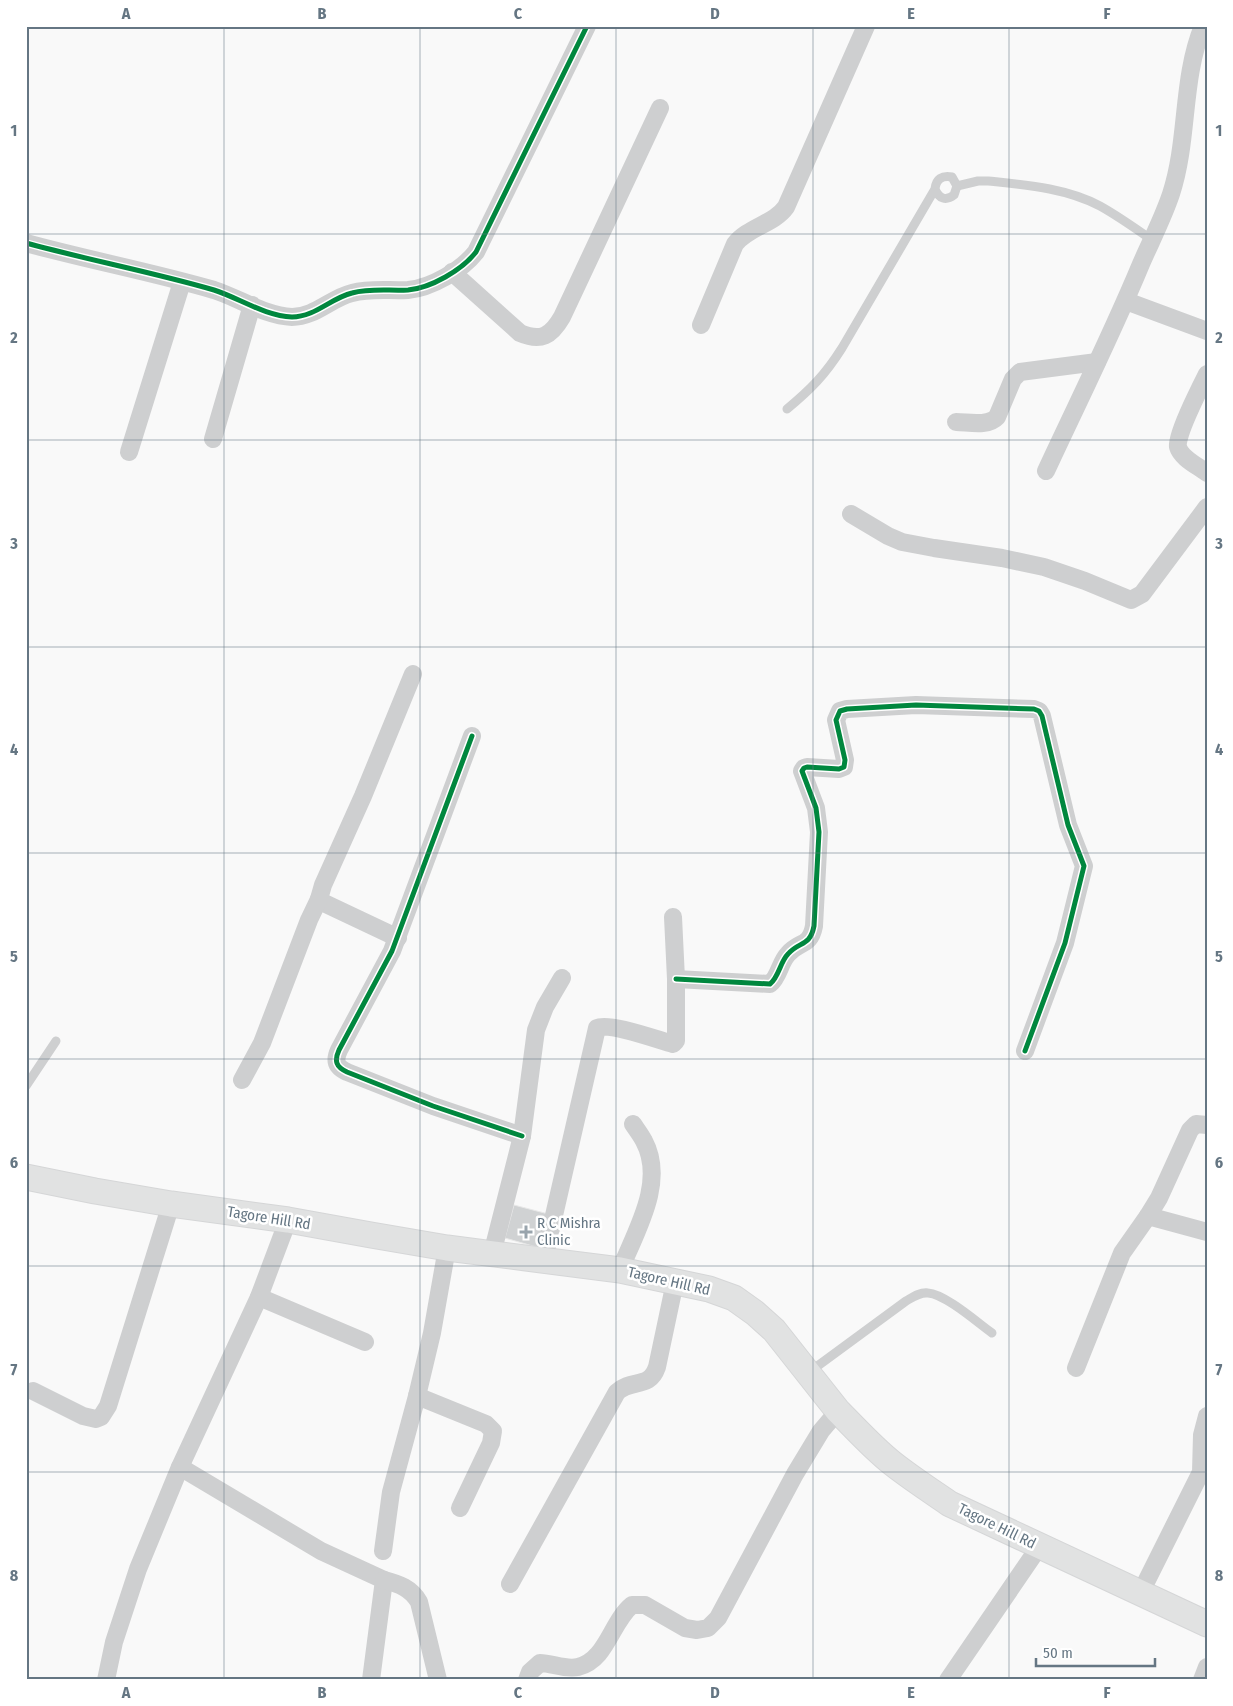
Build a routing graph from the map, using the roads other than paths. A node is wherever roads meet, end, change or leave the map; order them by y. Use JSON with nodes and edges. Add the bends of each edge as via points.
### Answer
{"nodes":[{"id":1,"x":587,"y":26,"type":"edge"},
{"id":2,"x":866,"y":26,"type":"edge"},
{"id":3,"x":1203,"y":26,"type":"edge"},
{"id":4,"x":660,"y":108,"type":"dead end"},
{"id":5,"x":957,"y":186,"type":"junction"},
{"id":6,"x":935,"y":189,"type":"junction"},
{"id":7,"x":1152,"y":240,"type":"junction"},
{"id":8,"x":26,"y":242,"type":"edge"},
{"id":9,"x":449,"y":274,"type":"junction"},
{"id":10,"x":182,"y":282,"type":"junction"},
{"id":11,"x":1126,"y":301,"type":"junction"},
{"id":12,"x":252,"y":305,"type":"junction"},
{"id":13,"x":701,"y":325,"type":"dead end"},
{"id":14,"x":1207,"y":331,"type":"edge"},
{"id":15,"x":1097,"y":362,"type":"junction"},
{"id":16,"x":1207,"y":374,"type":"edge"},
{"id":17,"x":787,"y":409,"type":"dead end"},
{"id":18,"x":956,"y":422,"type":"dead end"},
{"id":19,"x":213,"y":439,"type":"dead end"},
{"id":20,"x":128,"y":452,"type":"dead end"},
{"id":21,"x":1046,"y":471,"type":"dead end"},
{"id":22,"x":1207,"y":473,"type":"edge"},
{"id":23,"x":1207,"y":507,"type":"edge"},
{"id":24,"x":851,"y":514,"type":"dead end"},
{"id":25,"x":413,"y":674,"type":"dead end"},
{"id":26,"x":472,"y":736,"type":"dead end"},
{"id":27,"x":319,"y":899,"type":"junction"},
{"id":28,"x":673,"y":916,"type":"dead end"},
{"id":29,"x":398,"y":938,"type":"junction"},
{"id":30,"x":562,"y":978,"type":"dead end"},
{"id":31,"x":676,"y":979,"type":"junction"},
{"id":32,"x":56,"y":1040,"type":"dead end"},
{"id":33,"x":1025,"y":1050,"type":"dead end"},
{"id":34,"x":242,"y":1080,"type":"dead end"},
{"id":35,"x":26,"y":1086,"type":"edge"},
{"id":36,"x":633,"y":1124,"type":"dead end"},
{"id":37,"x":1207,"y":1125,"type":"edge"},
{"id":38,"x":522,"y":1136,"type":"junction"},
{"id":39,"x":27,"y":1180,"type":"edge"},
{"id":40,"x":171,"y":1204,"type":"junction"},
{"id":41,"x":1148,"y":1216,"type":"junction"},
{"id":42,"x":288,"y":1220,"type":"junction"},
{"id":43,"x":1207,"y":1232,"type":"edge"},
{"id":44,"x":447,"y":1248,"type":"junction"},
{"id":45,"x":492,"y":1254,"type":"junction"},
{"id":46,"x":544,"y":1259,"type":"junction"},
{"id":47,"x":620,"y":1270,"type":"junction"},
{"id":48,"x":675,"y":1282,"type":"junction"},
{"id":49,"x":259,"y":1297,"type":"junction"},
{"id":50,"x":992,"y":1333,"type":"dead end"},
{"id":51,"x":366,"y":1342,"type":"dead end"},
{"id":52,"x":1076,"y":1368,"type":"dead end"},
{"id":53,"x":808,"y":1373,"type":"junction"},
{"id":54,"x":34,"y":1391,"type":"dead end"},
{"id":55,"x":417,"y":1396,"type":"junction"},
{"id":56,"x":838,"y":1411,"type":"junction"},
{"id":57,"x":1207,"y":1416,"type":"edge"},
{"id":58,"x":180,"y":1467,"type":"junction"},
{"id":59,"x":460,"y":1508,"type":"dead end"},
{"id":60,"x":1039,"y":1547,"type":"junction"},
{"id":61,"x":384,"y":1551,"type":"dead end"},
{"id":62,"x":384,"y":1580,"type":"junction"},
{"id":63,"x":510,"y":1584,"type":"dead end"},
{"id":64,"x":1141,"y":1592,"type":"junction"},
{"id":65,"x":1207,"y":1624,"type":"edge"},
{"id":66,"x":1207,"y":1667,"type":"edge"},
{"id":67,"x":106,"y":1680,"type":"edge"},
{"id":68,"x":371,"y":1680,"type":"edge"},
{"id":69,"x":438,"y":1680,"type":"edge"},
{"id":70,"x":527,"y":1680,"type":"edge"},
{"id":71,"x":948,"y":1680,"type":"edge"},
{"id":72,"x":1202,"y":1680,"type":"edge"}],
"edges":[{"from":1,"to":9,"type":"street","via":[[476,252]]},
{"from":2,"to":13,"type":"street","via":[[786,207],[780,214],[744,234],[735,244]]},
{"from":3,"to":7,"type":"street","via":[[1189,74],[1180,162]]},
{"from":4,"to":9,"type":"street","via":[[553,331],[541,337],[520,333]]},
{"from":5,"to":6,"type":"lane","via":[[952,178],[942,177],[935,184]]},
{"from":5,"to":6,"type":"lane","via":[[954,195],[945,199],[940,198]]},
{"from":5,"to":7,"type":"lane","via":[[988,181],[1062,192],[1120,217]]},
{"from":6,"to":17,"type":"lane","via":[[827,371]]},
{"from":7,"to":11,"type":"street"},
{"from":8,"to":10,"type":"street"},
{"from":9,"to":12,"type":"street","via":[[425,286],[407,290],[350,293],[302,316],[282,315]]},
{"from":10,"to":12,"type":"street"},
{"from":10,"to":20,"type":"street"},
{"from":11,"to":14,"type":"street"},
{"from":11,"to":15,"type":"street"},
{"from":12,"to":19,"type":"street"},
{"from":15,"to":18,"type":"street","via":[[1020,372],[1013,379],[994,420],[985,423]]},
{"from":15,"to":21,"type":"street"},
{"from":16,"to":22,"type":"street","via":[[1177,444],[1181,452]]},
{"from":23,"to":24,"type":"street","via":[[1142,594],[1132,600],[1044,567],[902,542]]},
{"from":25,"to":27,"type":"street","via":[[322,885]]},
{"from":26,"to":29,"type":"street"},
{"from":27,"to":29,"type":"street"},
{"from":27,"to":34,"type":"street","via":[[262,1043]]},
{"from":28,"to":31,"type":"street"},
{"from":29,"to":38,"type":"street","via":[[336,1056],[337,1066],[433,1106]]},
{"from":30,"to":38,"type":"street","via":[[544,1007],[536,1030]]},
{"from":31,"to":33,"type":"street","via":[[770,984],[787,955],[811,936],[819,832],[816,808],[802,771],[804,768],[844,767],[846,760],[836,720],[840,711],[916,705],[1034,709],[1042,716],[1068,825],[1084,866],[1065,942]]},
{"from":31,"to":46,"type":"street","via":[[674,1043],[615,1028],[597,1028]]},
{"from":32,"to":35,"type":"lane"},
{"from":36,"to":47,"type":"street","via":[[644,1142],[651,1185],[649,1198]]},
{"from":37,"to":41,"type":"street","via":[[1196,1124],[1190,1130]]},
{"from":38,"to":45,"type":"street"},
{"from":39,"to":40,"type":"main road","name":"Tagore Hill Rd"},
{"from":40,"to":42,"type":"main road","name":"Tagore Hill Rd"},
{"from":40,"to":54,"type":"street","via":[[105,1413],[96,1419],[83,1416]]},
{"from":41,"to":43,"type":"street"},
{"from":41,"to":52,"type":"street","via":[[1122,1253]]},
{"from":42,"to":44,"type":"main road","name":"Tagore Hill Rd"},
{"from":42,"to":49,"type":"street"},
{"from":44,"to":45,"type":"main road","name":"Tagore Hill Rd"},
{"from":44,"to":55,"type":"street"},
{"from":45,"to":46,"type":"main road","name":"Tagore Hill Rd"},
{"from":46,"to":47,"type":"main road","name":"Tagore Hill Rd"},
{"from":47,"to":48,"type":"main road","name":"Tagore Hill Rd"},
{"from":48,"to":53,"type":"main road","name":"Tagore Hill Rd","via":[[734,1298],[774,1330]]},
{"from":48,"to":63,"type":"street","via":[[655,1372],[644,1383],[617,1392]]},
{"from":49,"to":51,"type":"street"},
{"from":49,"to":58,"type":"street"},
{"from":50,"to":53,"type":"lane","via":[[935,1294],[920,1294]]},
{"from":53,"to":56,"type":"main road","name":"Tagore Hill Rd"},
{"from":55,"to":59,"type":"street","via":[[486,1424],[493,1431],[491,1443]]},
{"from":55,"to":61,"type":"street","via":[[390,1492]]},
{"from":56,"to":60,"type":"main road","name":"Tagore Hill Rd","via":[[891,1462],[950,1504]]},
{"from":56,"to":70,"type":"street","via":[[821,1431],[795,1474],[718,1618],[708,1628],[685,1628],[645,1605],[632,1605],[589,1663],[565,1668],[540,1663]]},
{"from":57,"to":64,"type":"street","via":[[1202,1435],[1201,1472]]},
{"from":58,"to":62,"type":"street","via":[[321,1551]]},
{"from":58,"to":67,"type":"street","via":[[135,1578],[114,1642]]},
{"from":60,"to":64,"type":"main road","name":"Tagore Hill Rd"},
{"from":60,"to":71,"type":"street"},
{"from":62,"to":68,"type":"street"},
{"from":62,"to":69,"type":"street","via":[[406,1587],[415,1594]]},
{"from":64,"to":65,"type":"main road","name":"Tagore Hill Rd"},
{"from":66,"to":72,"type":"street"}]}
